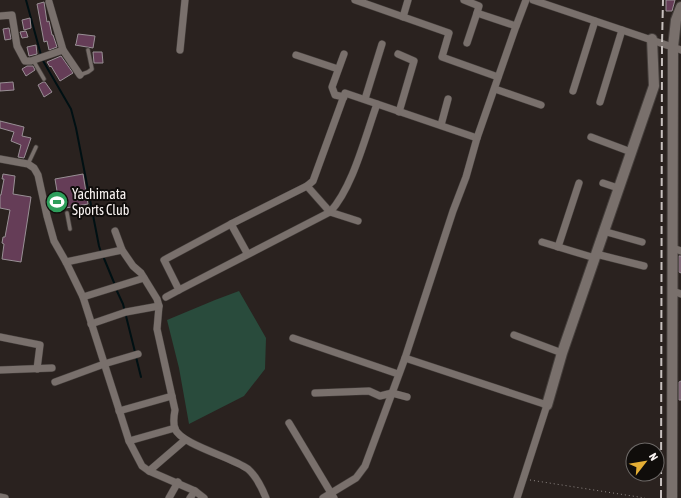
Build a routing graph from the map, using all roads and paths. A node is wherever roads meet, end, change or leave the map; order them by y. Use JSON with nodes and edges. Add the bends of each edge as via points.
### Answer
{"nodes":[{"id":1,"x":185,"y":0,"type":"edge"},
{"id":2,"x":355,"y":0,"type":"edge"},
{"id":3,"x":408,"y":0,"type":"edge"},
{"id":4,"x":464,"y":0,"type":"edge"},
{"id":5,"x":526,"y":0,"type":"edge"},
{"id":6,"x":534,"y":0,"type":"edge"},
{"id":7,"x":49,"y":2,"type":"dead end"},
{"id":8,"x":681,"y":6,"type":"edge"},
{"id":9,"x":477,"y":13,"type":"junction"},
{"id":10,"x":0,"y":16,"type":"edge"},
{"id":11,"x":403,"y":17,"type":"junction"},
{"id":12,"x":595,"y":21,"type":"junction"},
{"id":13,"x":516,"y":26,"type":"junction"},
{"id":14,"x":622,"y":30,"type":"junction"},
{"id":15,"x":652,"y":40,"type":"junction"},
{"id":16,"x":467,"y":43,"type":"dead end"},
{"id":17,"x":382,"y":44,"type":"dead end"},
{"id":18,"x":677,"y":49,"type":"edge"},
{"id":19,"x":63,"y":50,"type":"junction"},
{"id":20,"x":88,"y":50,"type":"dead end"},
{"id":21,"x":180,"y":50,"type":"dead end"},
{"id":22,"x":344,"y":54,"type":"dead end"},
{"id":23,"x":398,"y":54,"type":"dead end"},
{"id":24,"x":296,"y":55,"type":"dead end"},
{"id":25,"x":33,"y":60,"type":"junction"},
{"id":26,"x":338,"y":69,"type":"junction"},
{"id":27,"x":80,"y":75,"type":"joint"},
{"id":28,"x":498,"y":77,"type":"junction"},
{"id":29,"x":44,"y":79,"type":"dead end"},
{"id":30,"x":495,"y":89,"type":"junction"},
{"id":31,"x":573,"y":92,"type":"dead end"},
{"id":32,"x":344,"y":98,"type":"junction"},
{"id":33,"x":365,"y":99,"type":"junction"},
{"id":34,"x":448,"y":100,"type":"dead end"},
{"id":35,"x":600,"y":102,"type":"dead end"},
{"id":36,"x":377,"y":104,"type":"junction"},
{"id":37,"x":541,"y":105,"type":"dead end"},
{"id":38,"x":399,"y":112,"type":"junction"},
{"id":39,"x":441,"y":125,"type":"junction"},
{"id":40,"x":592,"y":137,"type":"dead end"},
{"id":41,"x":477,"y":138,"type":"junction"},
{"id":42,"x":36,"y":147,"type":"dead end"},
{"id":43,"x":631,"y":152,"type":"junction"},
{"id":44,"x":0,"y":159,"type":"edge"},
{"id":45,"x":28,"y":164,"type":"junction"},
{"id":46,"x":579,"y":183,"type":"dead end"},
{"id":47,"x":603,"y":183,"type":"dead end"},
{"id":48,"x":307,"y":186,"type":"junction"},
{"id":49,"x":677,"y":186,"type":"edge"},
{"id":50,"x":618,"y":188,"type":"junction"},
{"id":51,"x":330,"y":212,"type":"junction"},
{"id":52,"x":67,"y":213,"type":"dead end"},
{"id":53,"x":358,"y":221,"type":"dead end"},
{"id":54,"x":231,"y":224,"type":"junction"},
{"id":55,"x":70,"y":229,"type":"dead end"},
{"id":56,"x":116,"y":231,"type":"dead end"},
{"id":57,"x":603,"y":231,"type":"junction"},
{"id":58,"x":542,"y":242,"type":"dead end"},
{"id":59,"x":642,"y":242,"type":"dead end"},
{"id":60,"x":558,"y":247,"type":"junction"},
{"id":61,"x":677,"y":249,"type":"edge"},
{"id":62,"x":122,"y":250,"type":"junction"},
{"id":63,"x":248,"y":253,"type":"junction"},
{"id":64,"x":595,"y":256,"type":"junction"},
{"id":65,"x":66,"y":262,"type":"junction"},
{"id":66,"x":644,"y":266,"type":"dead end"},
{"id":67,"x":144,"y":278,"type":"junction"},
{"id":68,"x":179,"y":290,"type":"junction"},
{"id":69,"x":677,"y":292,"type":"edge"},
{"id":70,"x":82,"y":297,"type":"junction"},
{"id":71,"x":166,"y":297,"type":"dead end"},
{"id":72,"x":159,"y":306,"type":"junction"},
{"id":73,"x":91,"y":324,"type":"junction"},
{"id":74,"x":514,"y":335,"type":"dead end"},
{"id":75,"x":0,"y":337,"type":"edge"},
{"id":76,"x":293,"y":338,"type":"dead end"},
{"id":77,"x":562,"y":353,"type":"junction"},
{"id":78,"x":138,"y":354,"type":"dead end"},
{"id":79,"x":405,"y":358,"type":"junction"},
{"id":80,"x":104,"y":364,"type":"junction"},
{"id":81,"x":52,"y":368,"type":"dead end"},
{"id":82,"x":0,"y":370,"type":"edge"},
{"id":83,"x":37,"y":370,"type":"junction"},
{"id":84,"x":398,"y":374,"type":"junction"},
{"id":85,"x":55,"y":382,"type":"dead end"},
{"id":86,"x":315,"y":393,"type":"dead end"},
{"id":87,"x":392,"y":393,"type":"junction"},
{"id":88,"x":172,"y":396,"type":"junction"},
{"id":89,"x":407,"y":398,"type":"dead end"},
{"id":90,"x":546,"y":405,"type":"junction"},
{"id":91,"x":119,"y":411,"type":"junction"},
{"id":92,"x":289,"y":423,"type":"dead end"},
{"id":93,"x":175,"y":428,"type":"junction"},
{"id":94,"x":185,"y":440,"type":"junction"},
{"id":95,"x":129,"y":441,"type":"junction"},
{"id":96,"x":149,"y":471,"type":"junction"},
{"id":97,"x":523,"y":479,"type":"junction"},
{"id":98,"x":178,"y":482,"type":"junction"},
{"id":99,"x":195,"y":491,"type":"junction"},
{"id":100,"x":333,"y":496,"type":"edge"},
{"id":101,"x":0,"y":497,"type":"edge"},
{"id":102,"x":5,"y":498,"type":"edge"},
{"id":103,"x":169,"y":498,"type":"edge"},
{"id":104,"x":190,"y":498,"type":"edge"},
{"id":105,"x":204,"y":498,"type":"edge"},
{"id":106,"x":266,"y":498,"type":"edge"},
{"id":107,"x":323,"y":498,"type":"edge"},
{"id":108,"x":517,"y":498,"type":"edge"},
{"id":109,"x":645,"y":498,"type":"edge"},
{"id":110,"x":672,"y":498,"type":"edge"}],
"edges":[{"from":1,"to":21,"type":"street"},
{"from":2,"to":11,"type":"street"},
{"from":3,"to":11,"type":"street"},
{"from":4,"to":9,"type":"street","via":[[479,6]]},
{"from":5,"to":13,"type":"street"},
{"from":6,"to":12,"type":"street"},
{"from":7,"to":19,"type":"street"},
{"from":8,"to":18,"type":"street","via":[[676,20]]},
{"from":9,"to":13,"type":"street"},
{"from":9,"to":16,"type":"street"},
{"from":10,"to":25,"type":"street","via":[[12,15],[17,46],[25,61]]},
{"from":11,"to":28,"type":"street","via":[[449,33],[442,57]]},
{"from":12,"to":14,"type":"street"},
{"from":12,"to":31,"type":"street"},
{"from":13,"to":28,"type":"street"},
{"from":14,"to":15,"type":"street"},
{"from":14,"to":35,"type":"street"},
{"from":15,"to":18,"type":"street"},
{"from":15,"to":43,"type":"street","via":[[654,86]]},
{"from":17,"to":33,"type":"street"},
{"from":18,"to":49,"type":"street"},
{"from":19,"to":25,"type":"street"},
{"from":19,"to":27,"type":"street"},
{"from":20,"to":27,"type":"lane","via":[[92,69]]},
{"from":22,"to":26,"type":"street"},
{"from":23,"to":38,"type":"street","via":[[414,61]]},
{"from":24,"to":26,"type":"street"},
{"from":25,"to":29,"type":"lane"},
{"from":26,"to":32,"type":"street","via":[[332,87],[335,95]]},
{"from":28,"to":30,"type":"street"},
{"from":30,"to":37,"type":"street"},
{"from":30,"to":41,"type":"street"},
{"from":32,"to":33,"type":"street","via":[[345,93]]},
{"from":32,"to":48,"type":"street","via":[[313,181]]},
{"from":33,"to":36,"type":"street"},
{"from":34,"to":39,"type":"street"},
{"from":36,"to":38,"type":"street"},
{"from":36,"to":51,"type":"street","via":[[348,184]]},
{"from":38,"to":39,"type":"street"},
{"from":39,"to":41,"type":"street"},
{"from":40,"to":43,"type":"street"},
{"from":41,"to":79,"type":"street"},
{"from":42,"to":45,"type":"lane"},
{"from":43,"to":50,"type":"street"},
{"from":44,"to":45,"type":"street"},
{"from":45,"to":65,"type":"street","via":[[34,168],[38,176],[54,241]]},
{"from":46,"to":60,"type":"street"},
{"from":47,"to":50,"type":"street"},
{"from":48,"to":51,"type":"street"},
{"from":48,"to":54,"type":"street"},
{"from":49,"to":61,"type":"street"},
{"from":50,"to":57,"type":"street"},
{"from":51,"to":53,"type":"street"},
{"from":51,"to":63,"type":"street"},
{"from":52,"to":55,"type":"lane"},
{"from":54,"to":63,"type":"street"},
{"from":54,"to":68,"type":"street","via":[[164,260]]},
{"from":56,"to":62,"type":"street"},
{"from":57,"to":59,"type":"street"},
{"from":57,"to":64,"type":"street"},
{"from":58,"to":60,"type":"street"},
{"from":60,"to":64,"type":"street"},
{"from":61,"to":69,"type":"street"},
{"from":62,"to":65,"type":"street"},
{"from":62,"to":67,"type":"street"},
{"from":63,"to":68,"type":"street"},
{"from":64,"to":66,"type":"street"},
{"from":64,"to":77,"type":"street"},
{"from":65,"to":70,"type":"street"},
{"from":67,"to":70,"type":"street"},
{"from":67,"to":72,"type":"street"},
{"from":68,"to":71,"type":"street"},
{"from":69,"to":110,"type":"street"},
{"from":70,"to":73,"type":"street"},
{"from":72,"to":73,"type":"street","via":[[126,312]]},
{"from":72,"to":88,"type":"street","via":[[157,329]]},
{"from":73,"to":80,"type":"street"},
{"from":74,"to":77,"type":"street"},
{"from":75,"to":83,"type":"street","via":[[40,345]]},
{"from":76,"to":84,"type":"street"},
{"from":77,"to":90,"type":"street"},
{"from":78,"to":80,"type":"street"},
{"from":79,"to":84,"type":"street"},
{"from":79,"to":90,"type":"street"},
{"from":80,"to":85,"type":"street"},
{"from":80,"to":91,"type":"street"},
{"from":81,"to":83,"type":"street"},
{"from":82,"to":83,"type":"street"},
{"from":84,"to":87,"type":"street"},
{"from":86,"to":87,"type":"street","via":[[369,391],[380,396]]},
{"from":87,"to":89,"type":"street"},
{"from":87,"to":100,"type":"street","via":[[365,466],[356,478]]},
{"from":88,"to":91,"type":"street"},
{"from":88,"to":93,"type":"street"},
{"from":90,"to":97,"type":"street"},
{"from":91,"to":95,"type":"street"},
{"from":92,"to":100,"type":"street"},
{"from":93,"to":94,"type":"street"},
{"from":93,"to":95,"type":"street"},
{"from":94,"to":96,"type":"street"},
{"from":94,"to":106,"type":"street","via":[[247,469],[255,476]]},
{"from":95,"to":96,"type":"street","via":[[138,460]]},
{"from":96,"to":98,"type":"street"},
{"from":97,"to":108,"type":"street"},
{"from":97,"to":109,"type":"path"},
{"from":98,"to":99,"type":"street"},
{"from":98,"to":103,"type":"street"},
{"from":99,"to":104,"type":"street"},
{"from":99,"to":105,"type":"street"},
{"from":100,"to":107,"type":"street"},
{"from":101,"to":102,"type":"street"}]}
